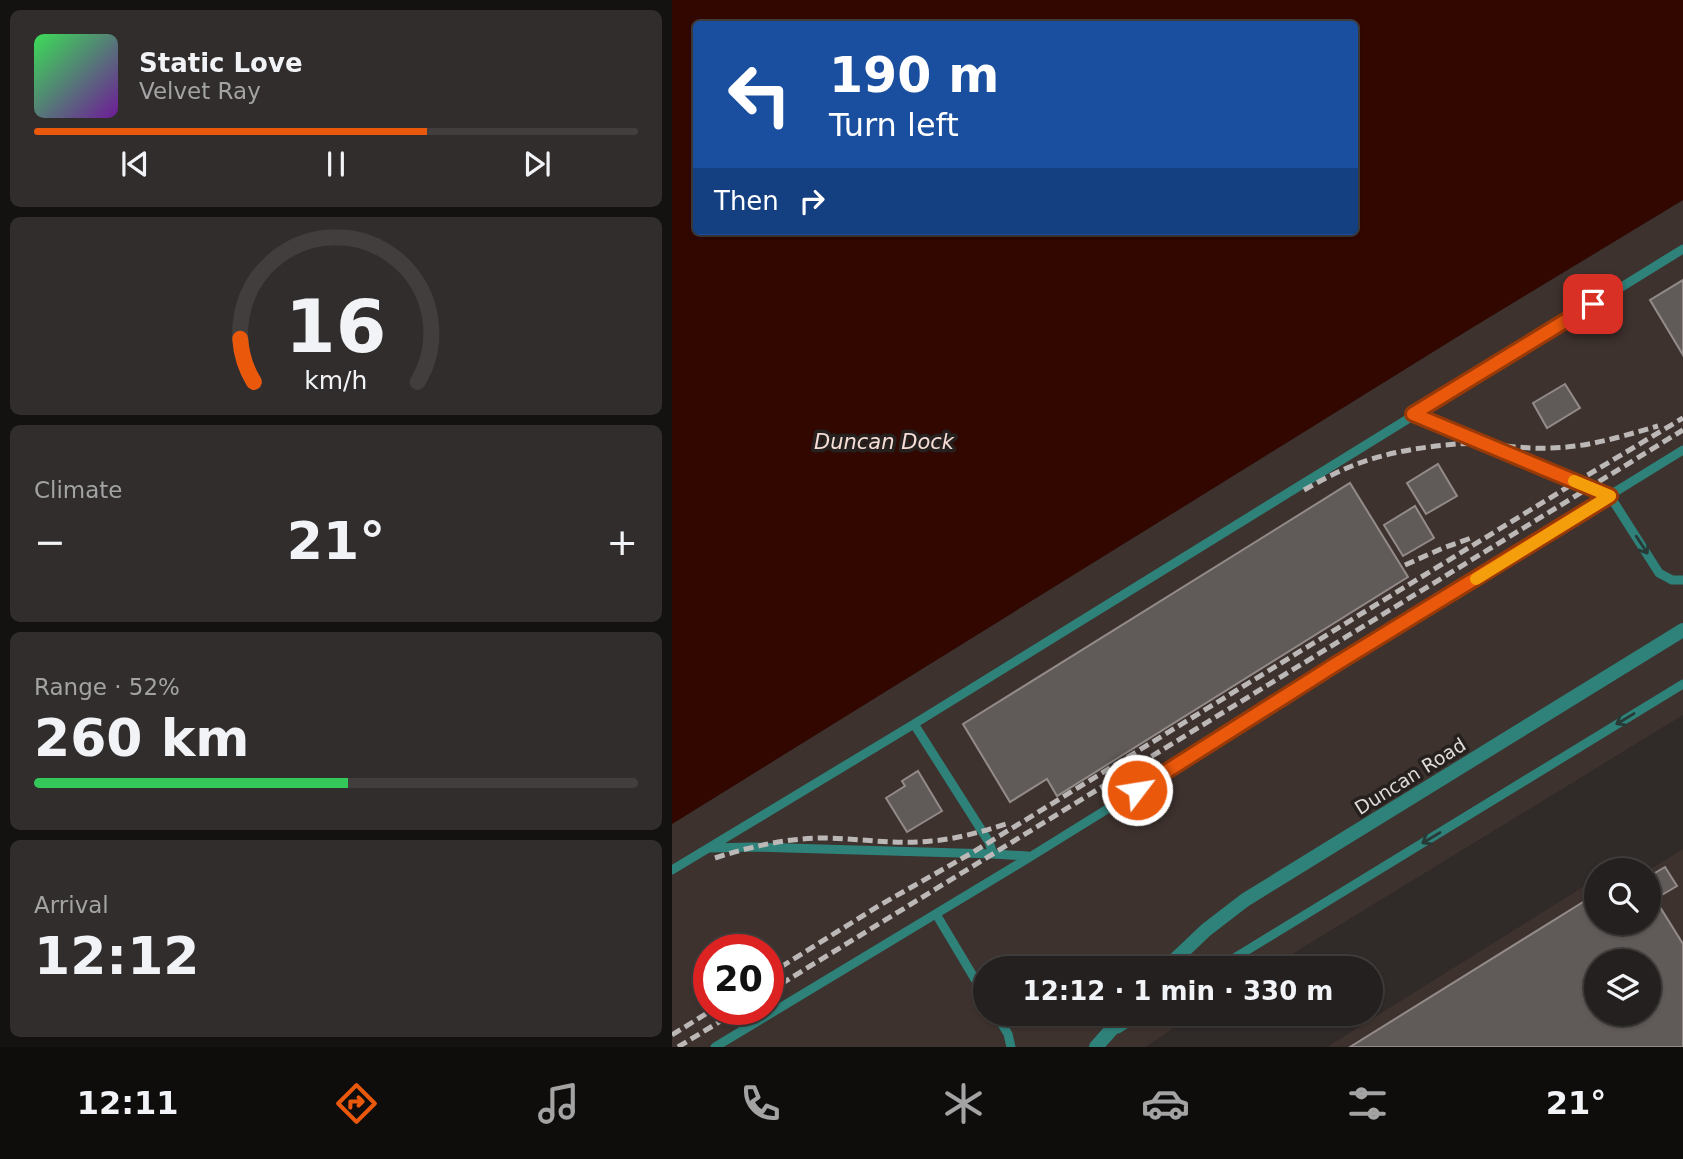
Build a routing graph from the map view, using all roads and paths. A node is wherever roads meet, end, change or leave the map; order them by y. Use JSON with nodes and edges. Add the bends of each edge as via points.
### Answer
{"nodes":[{"id":1,"x":1683,"y":249,"type":"edge"},
{"id":2,"x":1413,"y":414,"type":"junction"},
{"id":3,"x":1683,"y":450,"type":"edge"},
{"id":4,"x":1610,"y":496,"type":"junction"},
{"id":5,"x":1683,"y":580,"type":"edge"},
{"id":6,"x":1683,"y":630,"type":"edge"},
{"id":7,"x":1683,"y":684,"type":"edge"},
{"id":8,"x":914,"y":724,"type":"junction"},
{"id":9,"x":708,"y":848,"type":"junction"},
{"id":10,"x":993,"y":854,"type":"junction"},
{"id":11,"x":1030,"y":857,"type":"junction"},
{"id":12,"x":672,"y":870,"type":"edge"},
{"id":13,"x":936,"y":914,"type":"junction"},
{"id":14,"x":1179,"y":956,"type":"edge"},
{"id":15,"x":1237,"y":956,"type":"edge"},
{"id":16,"x":973,"y":976,"type":"edge"},
{"id":17,"x":1003,"y":1026,"type":"edge"},
{"id":18,"x":1114,"y":1026,"type":"edge"},
{"id":19,"x":1124,"y":1026,"type":"edge"},
{"id":20,"x":1100,"y":1042,"type":"edge"},
{"id":21,"x":715,"y":1047,"type":"edge"},
{"id":22,"x":1011,"y":1047,"type":"edge"}],
"edges":[{"from":1,"to":2,"type":"lane"},
{"from":2,"to":4,"type":"lane"},
{"from":2,"to":8,"type":"lane"},
{"from":3,"to":4,"type":"lane"},
{"from":4,"to":5,"type":"lane","one_way":true,"via":[[1659,573]]},
{"from":4,"to":11,"type":"lane"},
{"from":6,"to":14,"type":"street","name":"Duncan Road","via":[[1245,900]]},
{"from":7,"to":15,"type":"lane","one_way":true},
{"from":8,"to":9,"type":"lane"},
{"from":8,"to":10,"type":"lane"},
{"from":9,"to":10,"type":"lane"},
{"from":9,"to":12,"type":"lane"},
{"from":10,"to":11,"type":"lane"},
{"from":11,"to":13,"type":"lane"},
{"from":13,"to":16,"type":"lane"},
{"from":13,"to":21,"type":"lane"},
{"from":17,"to":22,"type":"lane"},
{"from":18,"to":20,"type":"street"},
{"from":19,"to":20,"type":"lane"}]}
